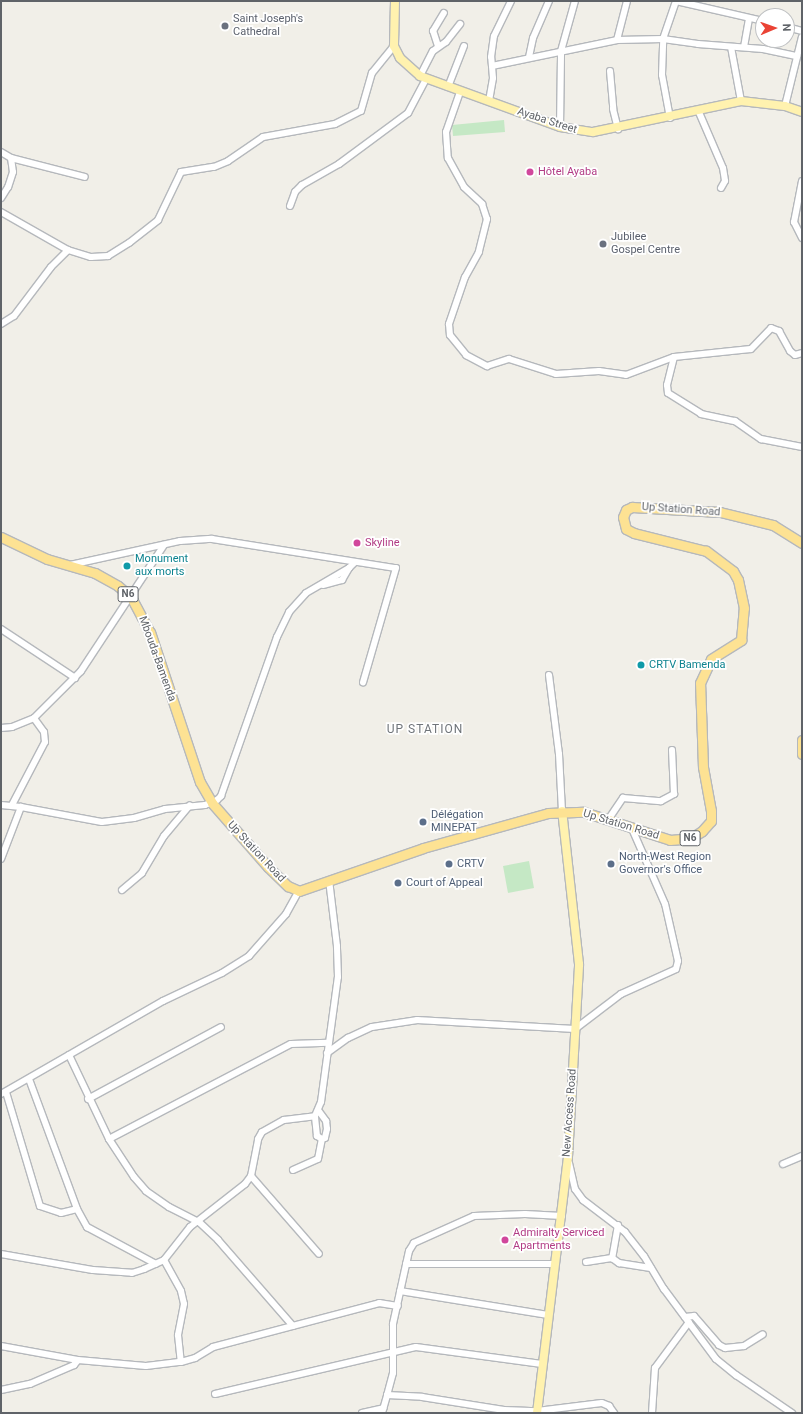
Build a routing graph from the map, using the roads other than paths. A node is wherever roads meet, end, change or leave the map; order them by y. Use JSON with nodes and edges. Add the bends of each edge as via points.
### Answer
{"nodes":[{"id":1,"x":395,"y":1,"type":"edge"},
{"id":2,"x":510,"y":1,"type":"edge"},
{"id":3,"x":549,"y":1,"type":"edge"},
{"id":4,"x":575,"y":1,"type":"edge"},
{"id":5,"x":627,"y":1,"type":"edge"},
{"id":6,"x":676,"y":1,"type":"edge"},
{"id":7,"x":444,"y":13,"type":"dead end"},
{"id":8,"x":749,"y":18,"type":"junction"},
{"id":9,"x":755,"y":19,"type":"edge"},
{"id":10,"x":460,"y":24,"type":"dead end"},
{"id":11,"x":802,"y":37,"type":"edge"},
{"id":12,"x":663,"y":39,"type":"junction"},
{"id":13,"x":617,"y":40,"type":"junction"},
{"id":14,"x":394,"y":46,"type":"junction"},
{"id":15,"x":438,"y":46,"type":"junction"},
{"id":16,"x":464,"y":46,"type":"dead end"},
{"id":17,"x":731,"y":46,"type":"junction"},
{"id":18,"x":744,"y":47,"type":"junction"},
{"id":19,"x":561,"y":51,"type":"junction"},
{"id":20,"x":797,"y":56,"type":"junction"},
{"id":21,"x":529,"y":58,"type":"junction"},
{"id":22,"x":492,"y":66,"type":"junction"},
{"id":23,"x":610,"y":72,"type":"dead end"},
{"id":24,"x":423,"y":77,"type":"junction"},
{"id":25,"x":448,"y":87,"type":"junction"},
{"id":26,"x":460,"y":92,"type":"junction"},
{"id":27,"x":489,"y":101,"type":"junction"},
{"id":28,"x":741,"y":101,"type":"junction"},
{"id":29,"x":785,"y":106,"type":"junction"},
{"id":30,"x":698,"y":110,"type":"junction"},
{"id":31,"x":802,"y":112,"type":"edge"},
{"id":32,"x":670,"y":118,"type":"junction"},
{"id":33,"x":560,"y":127,"type":"junction"},
{"id":34,"x":618,"y":129,"type":"junction"},
{"id":35,"x":1,"y":152,"type":"edge"},
{"id":36,"x":11,"y":158,"type":"junction"},
{"id":37,"x":85,"y":177,"type":"dead end"},
{"id":38,"x":802,"y":180,"type":"edge"},
{"id":39,"x":721,"y":188,"type":"dead end"},
{"id":40,"x":1,"y":198,"type":"edge"},
{"id":41,"x":290,"y":206,"type":"dead end"},
{"id":42,"x":1,"y":212,"type":"edge"},
{"id":43,"x":802,"y":238,"type":"edge"},
{"id":44,"x":68,"y":250,"type":"junction"},
{"id":45,"x":1,"y":324,"type":"edge"},
{"id":46,"x":802,"y":353,"type":"edge"},
{"id":47,"x":674,"y":357,"type":"junction"},
{"id":48,"x":802,"y":447,"type":"edge"},
{"id":49,"x":1,"y":537,"type":"edge"},
{"id":50,"x":802,"y":543,"type":"edge"},
{"id":51,"x":164,"y":545,"type":"junction"},
{"id":52,"x":356,"y":562,"type":"junction"},
{"id":53,"x":70,"y":564,"type":"junction"},
{"id":54,"x":131,"y":597,"type":"junction"},
{"id":55,"x":1,"y":629,"type":"edge"},
{"id":56,"x":549,"y":675,"type":"dead end"},
{"id":57,"x":75,"y":678,"type":"junction"},
{"id":58,"x":364,"y":682,"type":"dead end"},
{"id":59,"x":34,"y":718,"type":"junction"},
{"id":60,"x":180,"y":723,"type":"joint"},
{"id":61,"x":1,"y":728,"type":"edge"},
{"id":62,"x":802,"y":740,"type":"edge"},
{"id":63,"x":672,"y":750,"type":"dead end"},
{"id":64,"x":802,"y":754,"type":"edge"},
{"id":65,"x":212,"y":803,"type":"junction"},
{"id":66,"x":1,"y":805,"type":"edge"},
{"id":67,"x":12,"y":805,"type":"junction"},
{"id":68,"x":190,"y":805,"type":"junction"},
{"id":69,"x":21,"y":807,"type":"junction"},
{"id":70,"x":562,"y":811,"type":"junction"},
{"id":71,"x":608,"y":820,"type":"junction"},
{"id":72,"x":632,"y":828,"type":"junction"},
{"id":73,"x":1,"y":859,"type":"edge"},
{"id":74,"x":329,"y":880,"type":"junction"},
{"id":75,"x":122,"y":890,"type":"dead end"},
{"id":76,"x":299,"y":892,"type":"junction"},
{"id":77,"x":221,"y":1026,"type":"dead end"},
{"id":78,"x":575,"y":1030,"type":"junction"},
{"id":79,"x":328,"y":1043,"type":"junction"},
{"id":80,"x":326,"y":1053,"type":"junction"},
{"id":81,"x":69,"y":1055,"type":"junction"},
{"id":82,"x":29,"y":1079,"type":"junction"},
{"id":83,"x":3,"y":1093,"type":"edge"},
{"id":84,"x":88,"y":1099,"type":"junction"},
{"id":85,"x":317,"y":1113,"type":"junction"},
{"id":86,"x":109,"y":1139,"type":"junction"},
{"id":87,"x":322,"y":1139,"type":"junction"},
{"id":88,"x":802,"y":1156,"type":"edge"},
{"id":89,"x":568,"y":1157,"type":"junction"},
{"id":90,"x":783,"y":1164,"type":"dead end"},
{"id":91,"x":293,"y":1170,"type":"dead end"},
{"id":92,"x":250,"y":1176,"type":"junction"},
{"id":93,"x":78,"y":1209,"type":"junction"},
{"id":94,"x":562,"y":1216,"type":"junction"},
{"id":95,"x":199,"y":1222,"type":"junction"},
{"id":96,"x":618,"y":1225,"type":"junction"},
{"id":97,"x":1,"y":1254,"type":"edge"},
{"id":98,"x":319,"y":1254,"type":"dead end"},
{"id":99,"x":612,"y":1258,"type":"junction"},
{"id":100,"x":164,"y":1260,"type":"junction"},
{"id":101,"x":586,"y":1262,"type":"dead end"},
{"id":102,"x":156,"y":1264,"type":"junction"},
{"id":103,"x":406,"y":1264,"type":"junction"},
{"id":104,"x":554,"y":1264,"type":"junction"},
{"id":105,"x":651,"y":1268,"type":"junction"},
{"id":106,"x":400,"y":1291,"type":"junction"},
{"id":107,"x":398,"y":1306,"type":"junction"},
{"id":108,"x":548,"y":1315,"type":"junction"},
{"id":109,"x":687,"y":1319,"type":"junction"},
{"id":110,"x":293,"y":1326,"type":"junction"},
{"id":111,"x":763,"y":1334,"type":"dead end"},
{"id":112,"x":1,"y":1346,"type":"edge"},
{"id":113,"x":393,"y":1352,"type":"junction"},
{"id":114,"x":78,"y":1360,"type":"junction"},
{"id":115,"x":181,"y":1362,"type":"junction"},
{"id":116,"x":542,"y":1364,"type":"junction"},
{"id":117,"x":1,"y":1390,"type":"edge"},
{"id":118,"x":215,"y":1394,"type":"dead end"},
{"id":119,"x":387,"y":1395,"type":"junction"},
{"id":120,"x":382,"y":1411,"type":"edge"},
{"id":121,"x":537,"y":1412,"type":"edge"},
{"id":122,"x":362,"y":1413,"type":"edge"},
{"id":123,"x":614,"y":1413,"type":"edge"},
{"id":124,"x":652,"y":1413,"type":"edge"},
{"id":125,"x":792,"y":1413,"type":"edge"}],
"edges":[{"from":1,"to":14,"type":"main road"},
{"from":2,"to":22,"type":"street","via":[[494,36]]},
{"from":3,"to":21,"type":"street","via":[[533,38]]},
{"from":4,"to":19,"type":"street"},
{"from":5,"to":13,"type":"street"},
{"from":6,"to":8,"type":"street"},
{"from":6,"to":12,"type":"street"},
{"from":7,"to":15,"type":"street","via":[[433,31]]},
{"from":8,"to":9,"type":"street"},
{"from":8,"to":18,"type":"street"},
{"from":10,"to":15,"type":"street","via":[[446,42]]},
{"from":11,"to":20,"type":"street"},
{"from":12,"to":13,"type":"street"},
{"from":12,"to":17,"type":"street"},
{"from":12,"to":32,"type":"street","via":[[662,75]]},
{"from":13,"to":19,"type":"street"},
{"from":14,"to":24,"type":"main road","name":"Ayaba Street","via":[[400,58]]},
{"from":14,"to":44,"type":"street","via":[[372,73],[360,111],[351,117],[335,124],[263,137],[228,161],[214,167],[181,172],[158,220],[129,243],[100,258]]},
{"from":15,"to":24,"type":"street"},
{"from":16,"to":25,"type":"street"},
{"from":17,"to":18,"type":"street"},
{"from":17,"to":28,"type":"street"},
{"from":18,"to":20,"type":"street"},
{"from":19,"to":21,"type":"street"},
{"from":19,"to":33,"type":"street"},
{"from":20,"to":29,"type":"street"},
{"from":21,"to":22,"type":"street"},
{"from":22,"to":27,"type":"street","via":[[493,78]]},
{"from":23,"to":34,"type":"street","via":[[613,109]]},
{"from":24,"to":25,"type":"main road","name":"Ayaba Street"},
{"from":24,"to":41,"type":"street","via":[[408,113],[339,164],[302,185],[295,192]]},
{"from":25,"to":26,"type":"main road","name":"Ayaba Street"},
{"from":26,"to":27,"type":"main road","name":"Ayaba Street"},
{"from":26,"to":47,"type":"street","via":[[446,132],[448,158],[461,184],[482,204],[487,219],[479,252],[465,277],[449,324],[450,335],[462,352],[482,365],[493,366],[509,359],[560,374],[599,371],[626,375]]},
{"from":27,"to":33,"type":"main road","name":"Ayaba Street"},
{"from":28,"to":29,"type":"main road","name":"Ayaba Street"},
{"from":28,"to":30,"type":"main road","name":"Ayaba Street"},
{"from":29,"to":31,"type":"main road","name":"Ayaba Street"},
{"from":30,"to":32,"type":"main road","name":"Ayaba Street"},
{"from":30,"to":39,"type":"street","via":[[724,168],[725,181]]},
{"from":32,"to":34,"type":"main road","name":"Ayaba Street"},
{"from":33,"to":34,"type":"main road","name":"Ayaba Street","via":[[583,133]]},
{"from":35,"to":36,"type":"street"},
{"from":36,"to":37,"type":"street"},
{"from":36,"to":40,"type":"street","via":[[11,179]]},
{"from":38,"to":43,"type":"street","via":[[794,222]]},
{"from":42,"to":44,"type":"street"},
{"from":44,"to":45,"type":"street","via":[[51,266],[14,316]]},
{"from":46,"to":47,"type":"street","via":[[794,355],[779,331],[771,328],[751,349]]},
{"from":47,"to":48,"type":"street","via":[[667,385],[668,394],[701,414],[735,421],[761,439]]},
{"from":49,"to":53,"type":"highway","name":"Mbouda-Bamenda","number":"N6","via":[[47,559]]},
{"from":50,"to":72,"type":"highway","name":"Up Station Road","number":"N6","via":[[773,525],[742,516],[714,511],[643,507],[626,510],[623,517],[626,529],[706,551],[721,560],[733,571],[738,580],[744,608],[740,640],[711,659],[700,683],[703,766],[712,811],[711,821],[702,831],[681,840],[654,836]]},
{"from":51,"to":52,"type":"street","via":[[212,539]]},
{"from":51,"to":53,"type":"street"},
{"from":51,"to":54,"type":"street"},
{"from":52,"to":58,"type":"street","via":[[396,568]]},
{"from":52,"to":65,"type":"street","via":[[299,598],[289,612],[274,644],[221,796]]},
{"from":53,"to":54,"type":"highway","name":"Mbouda-Bamenda","number":"N6","via":[[106,578]]},
{"from":54,"to":57,"type":"street"},
{"from":54,"to":60,"type":"highway","name":"Mbouda-Bamenda","number":"N6","via":[[150,632]]},
{"from":55,"to":57,"type":"street"},
{"from":56,"to":70,"type":"street","via":[[559,754]]},
{"from":57,"to":59,"type":"street"},
{"from":59,"to":61,"type":"street","via":[[12,727]]},
{"from":59,"to":67,"type":"street","via":[[44,732],[45,742]]},
{"from":60,"to":65,"type":"highway","name":"Up Station Road","number":"N6","via":[[200,782]]},
{"from":62,"to":64,"type":"highway"},
{"from":63,"to":71,"type":"street","via":[[674,794],[661,801],[623,798]]},
{"from":65,"to":68,"type":"street"},
{"from":65,"to":76,"type":"highway","name":"Up Station Road","number":"N6","via":[[268,867],[288,886]]},
{"from":66,"to":67,"type":"street"},
{"from":67,"to":69,"type":"street"},
{"from":68,"to":69,"type":"street","via":[[102,822]]},
{"from":68,"to":75,"type":"street","via":[[160,841],[142,873]]},
{"from":69,"to":73,"type":"street"},
{"from":70,"to":71,"type":"highway","name":"Up Station Road","number":"N6","via":[[584,812]]},
{"from":70,"to":74,"type":"highway","name":"Up Station Road","number":"N6","via":[[438,843]]},
{"from":70,"to":78,"type":"main road","name":"New Access Road","via":[[579,964]]},
{"from":71,"to":72,"type":"highway","name":"Up Station Road","number":"N6"},
{"from":72,"to":78,"type":"street","via":[[665,904],[678,961],[676,969],[621,994]]},
{"from":74,"to":76,"type":"highway","name":"Up Station Road","number":"N6"},
{"from":74,"to":79,"type":"street","via":[[338,978]]},
{"from":76,"to":81,"type":"street","via":[[286,914],[249,956],[222,973],[163,1001]]},
{"from":77,"to":84,"type":"street"},
{"from":78,"to":80,"type":"street","via":[[417,1020],[372,1027],[354,1034]]},
{"from":78,"to":89,"type":"main road","name":"New Access Road"},
{"from":79,"to":80,"type":"street"},
{"from":79,"to":86,"type":"street","via":[[286,1046]]},
{"from":80,"to":85,"type":"street"},
{"from":81,"to":82,"type":"street"},
{"from":81,"to":84,"type":"street"},
{"from":82,"to":83,"type":"street"},
{"from":82,"to":93,"type":"street"},
{"from":83,"to":93,"type":"street","via":[[40,1206],[61,1213]]},
{"from":84,"to":86,"type":"street"},
{"from":85,"to":87,"type":"street","via":[[317,1136]]},
{"from":85,"to":87,"type":"street","via":[[326,1121],[325,1138]]},
{"from":85,"to":92,"type":"street","via":[[284,1120],[262,1132],[258,1139]]},
{"from":86,"to":95,"type":"street","via":[[146,1190],[169,1207]]},
{"from":87,"to":91,"type":"street","via":[[318,1159]]},
{"from":88,"to":90,"type":"street"},
{"from":89,"to":94,"type":"main road","name":"New Access Road"},
{"from":89,"to":96,"type":"street","via":[[575,1189],[583,1200]]},
{"from":92,"to":95,"type":"street","via":[[245,1184]]},
{"from":92,"to":98,"type":"street"},
{"from":93,"to":102,"type":"street","via":[[91,1230]]},
{"from":94,"to":103,"type":"street","via":[[474,1216],[414,1243]]},
{"from":94,"to":104,"type":"main road","name":"New Access Road"},
{"from":95,"to":100,"type":"street","via":[[190,1227]]},
{"from":95,"to":110,"type":"street","via":[[218,1240]]},
{"from":96,"to":99,"type":"street"},
{"from":96,"to":105,"type":"street","via":[[626,1232]]},
{"from":97,"to":102,"type":"street","via":[[124,1273],[137,1272]]},
{"from":99,"to":101,"type":"street"},
{"from":99,"to":105,"type":"street","via":[[619,1263]]},
{"from":100,"to":102,"type":"street"},
{"from":100,"to":115,"type":"street","via":[[181,1291],[184,1304],[178,1335]]},
{"from":103,"to":104,"type":"street"},
{"from":103,"to":106,"type":"street"},
{"from":104,"to":108,"type":"main road","name":"New Access Road"},
{"from":105,"to":109,"type":"street"},
{"from":106,"to":107,"type":"street"},
{"from":106,"to":108,"type":"street"},
{"from":107,"to":110,"type":"street","via":[[379,1303]]},
{"from":107,"to":113,"type":"street","via":[[393,1324]]},
{"from":108,"to":116,"type":"main road","name":"New Access Road"},
{"from":109,"to":111,"type":"street","via":[[694,1316],[719,1345],[725,1348],[744,1346]]},
{"from":109,"to":124,"type":"street","via":[[655,1368]]},
{"from":109,"to":125,"type":"street","via":[[716,1359]]},
{"from":110,"to":115,"type":"street","via":[[212,1347],[195,1358]]},
{"from":112,"to":114,"type":"street"},
{"from":113,"to":116,"type":"street","via":[[416,1347],[431,1348]]},
{"from":113,"to":118,"type":"street"},
{"from":113,"to":119,"type":"street","via":[[393,1373]]},
{"from":114,"to":115,"type":"street","via":[[146,1366]]},
{"from":114,"to":117,"type":"street","via":[[74,1365],[30,1384]]},
{"from":116,"to":121,"type":"main road","name":"New Access Road"},
{"from":119,"to":120,"type":"street"},
{"from":119,"to":121,"type":"street"},
{"from":120,"to":122,"type":"street"},
{"from":121,"to":123,"type":"street","via":[[602,1403],[609,1406]]}]}
